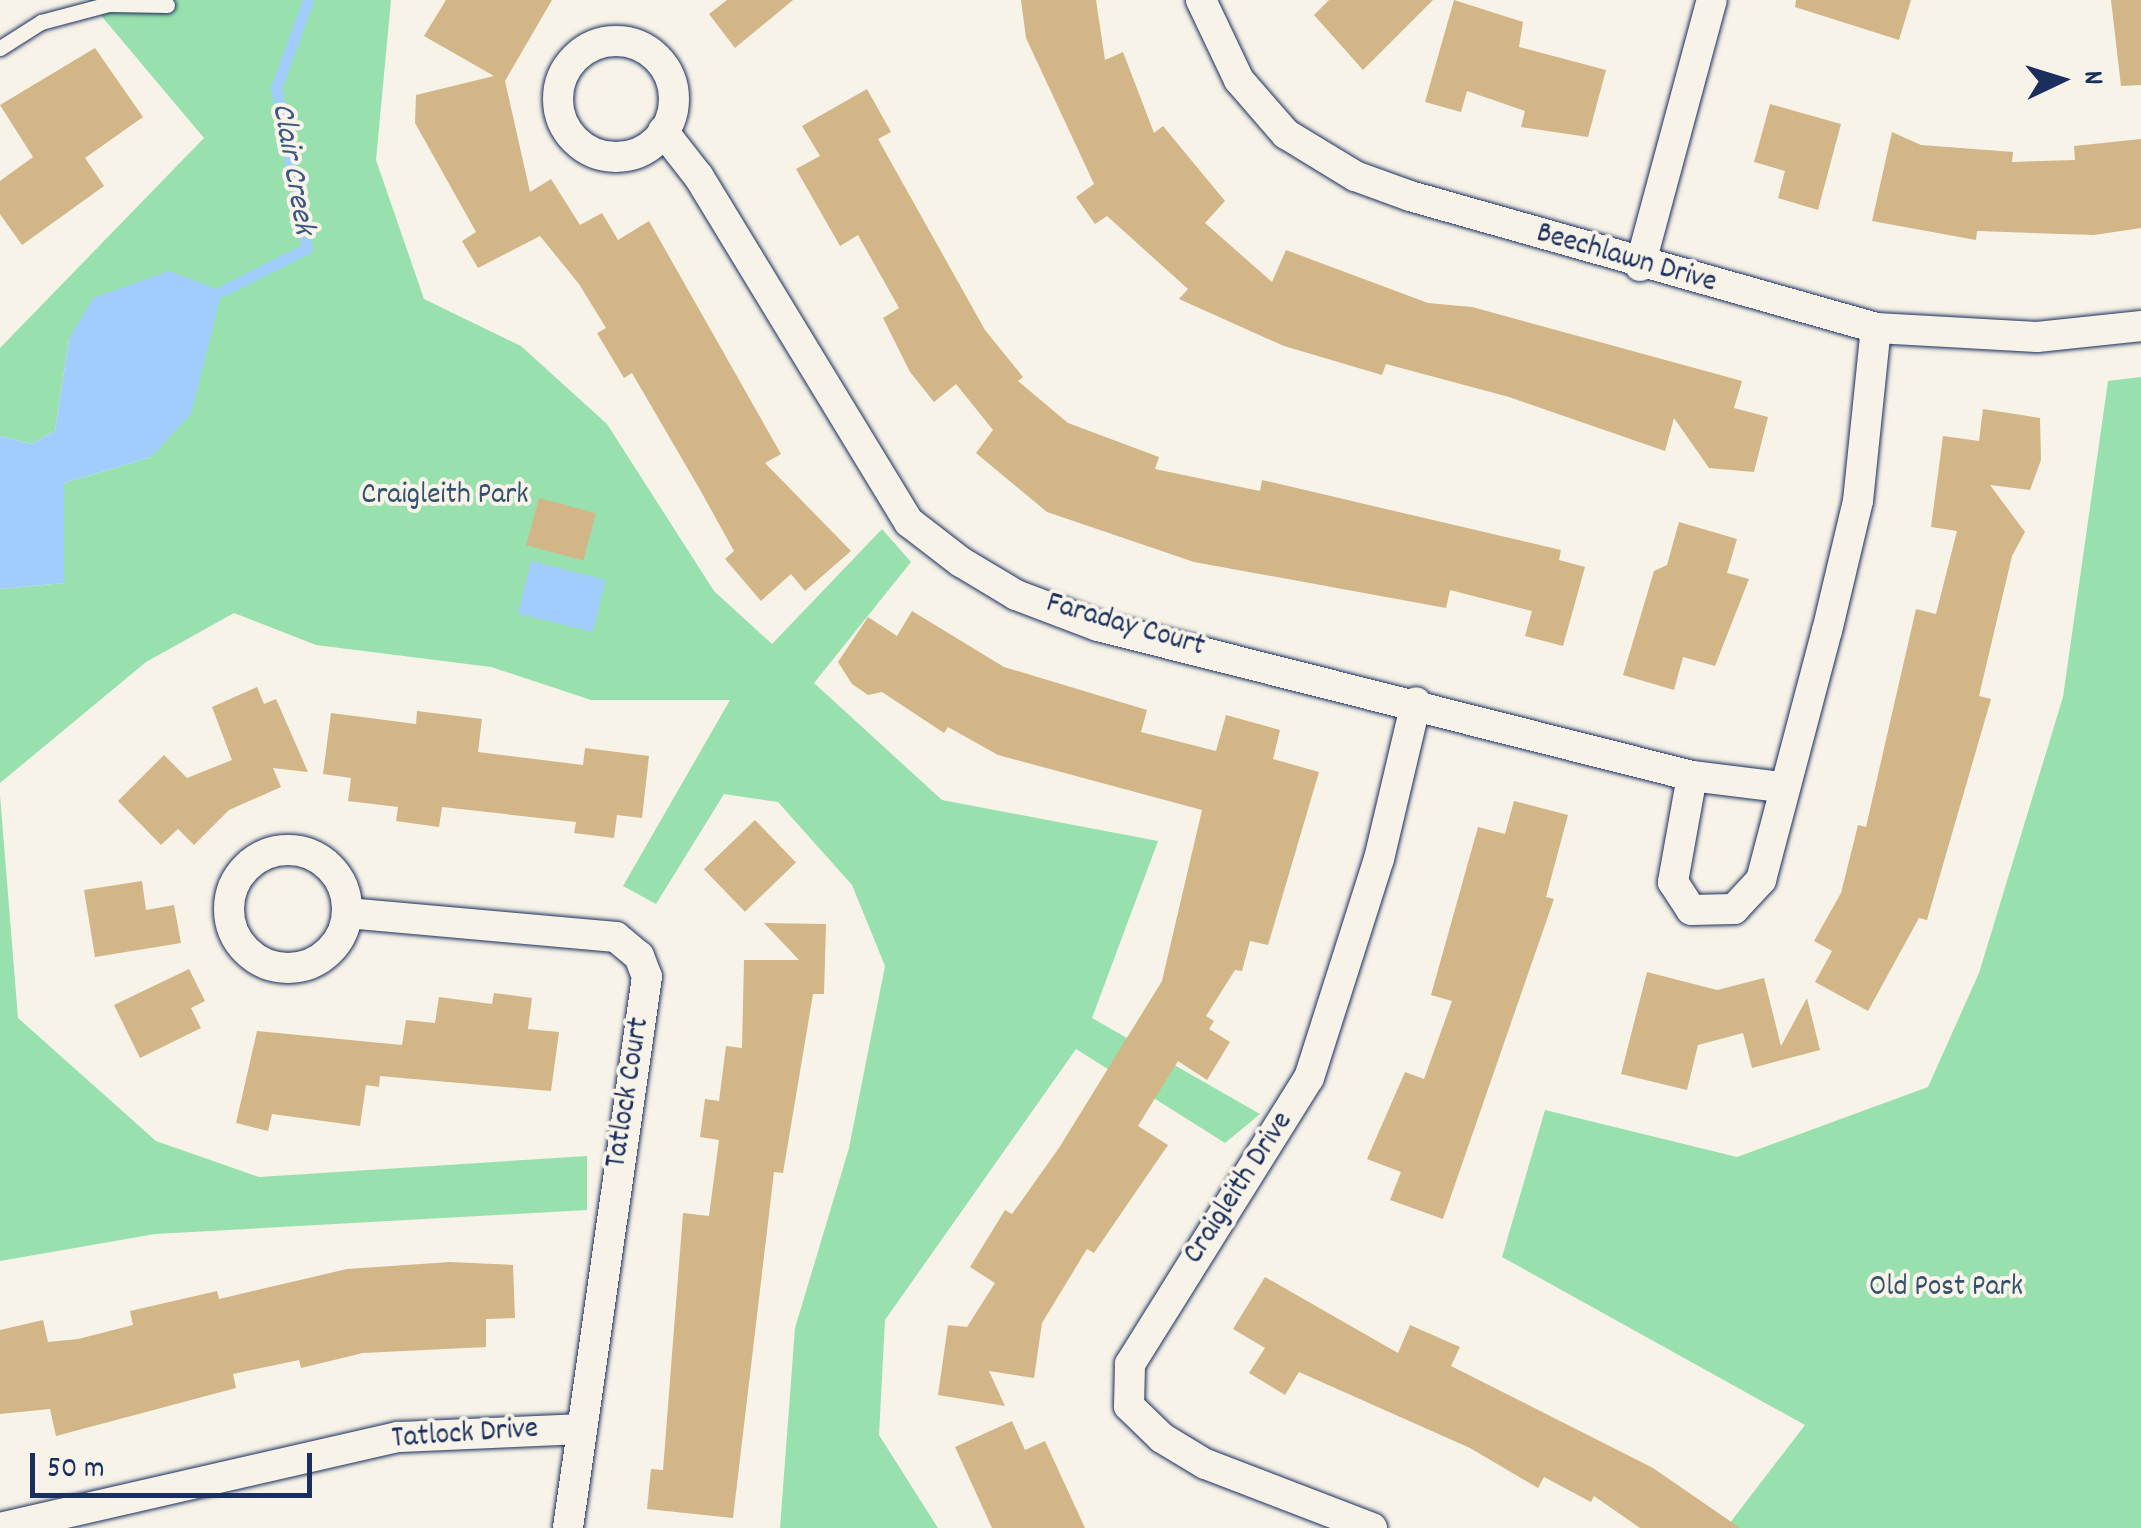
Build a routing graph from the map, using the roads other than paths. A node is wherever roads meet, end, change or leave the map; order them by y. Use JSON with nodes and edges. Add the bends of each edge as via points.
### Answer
{"nodes":[{"id":1,"x":1201,"y":0,"type":"edge"},
{"id":2,"x":1712,"y":0,"type":"edge"},
{"id":3,"x":167,"y":5,"type":"dead end"},
{"id":4,"x":0,"y":48,"type":"edge"},
{"id":5,"x":663,"y":131,"type":"dead end"},
{"id":6,"x":1640,"y":266,"type":"junction"},
{"id":7,"x":2141,"y":326,"type":"edge"},
{"id":8,"x":1876,"y":328,"type":"junction"},
{"id":9,"x":1416,"y":702,"type":"junction"},
{"id":10,"x":1692,"y":776,"type":"junction"},
{"id":11,"x":1780,"y":787,"type":"junction"},
{"id":12,"x":347,"y":913,"type":"dead end"},
{"id":13,"x":579,"y":1429,"type":"junction"},
{"id":14,"x":0,"y":1528,"type":"edge"},
{"id":15,"x":568,"y":1528,"type":"edge"},
{"id":16,"x":1372,"y":1528,"type":"edge"}],
"edges":[{"from":1,"to":6,"type":"street","name":"Beechlawn Drive","via":[[1239,80],[1286,134],[1341,167]]},
{"from":2,"to":6,"type":"street"},
{"from":3,"to":4,"type":"lane","via":[[108,4],[41,22]]},
{"from":5,"to":9,"type":"street","name":"Faraday Court","via":[[699,176],[909,522],[960,562],[1016,595],[1098,626]]},
{"from":6,"to":8,"type":"street","name":"Beechlawn Drive"},
{"from":7,"to":8,"type":"street","name":"Beechlawn Drive","via":[[2037,336]]},
{"from":8,"to":11,"type":"street","via":[[1858,501]]},
{"from":9,"to":10,"type":"street","name":"Faraday Court"},
{"from":9,"to":16,"type":"street","name":"Craigleith Drive","via":[[1379,859],[1309,1078],[1130,1364],[1130,1406],[1162,1438],[1205,1464]]},
{"from":10,"to":11,"type":"street","name":"Faraday Court"},
{"from":10,"to":11,"type":"street","via":[[1673,882],[1691,910],[1734,909],[1760,880]]},
{"from":12,"to":13,"type":"street","name":"Tatlock Court","via":[[616,937],[640,956],[647,977]]},
{"from":13,"to":14,"type":"street","name":"Tatlock Drive","via":[[398,1437]]},
{"from":13,"to":15,"type":"street","name":"Tatlock Court"}]}
